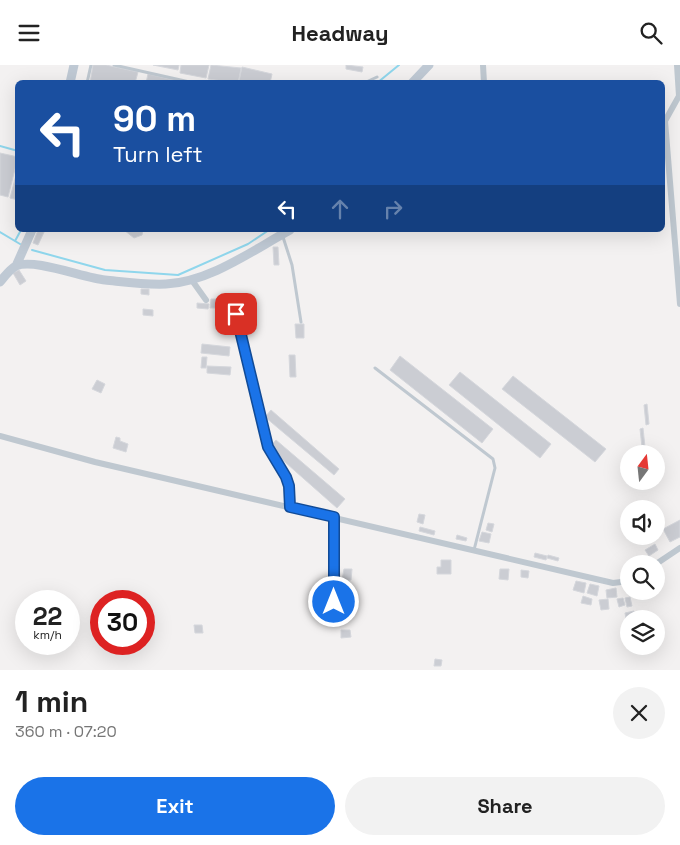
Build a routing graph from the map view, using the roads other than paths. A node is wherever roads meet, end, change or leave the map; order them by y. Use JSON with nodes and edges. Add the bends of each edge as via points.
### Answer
{"nodes":[{"id":1,"x":74,"y":65,"type":"edge"},
{"id":2,"x":91,"y":65,"type":"edge"},
{"id":3,"x":114,"y":65,"type":"edge"},
{"id":4,"x":430,"y":65,"type":"edge"},
{"id":5,"x":483,"y":65,"type":"edge"},
{"id":6,"x":677,"y":65,"type":"edge"},
{"id":7,"x":377,"y":77,"type":"dead end"},
{"id":8,"x":71,"y":80,"type":"edge"},
{"id":9,"x":88,"y":80,"type":"edge"},
{"id":10,"x":181,"y":80,"type":"edge"},
{"id":11,"x":370,"y":80,"type":"edge"},
{"id":12,"x":415,"y":80,"type":"edge"},
{"id":13,"x":484,"y":80,"type":"edge"},
{"id":14,"x":665,"y":119,"type":"edge"},
{"id":15,"x":665,"y":132,"type":"edge"},
{"id":16,"x":31,"y":232,"type":"edge"},
{"id":17,"x":286,"y":232,"type":"edge"},
{"id":18,"x":16,"y":266,"type":"junction"},
{"id":19,"x":191,"y":279,"type":"junction"},
{"id":20,"x":0,"y":282,"type":"edge"},
{"id":21,"x":206,"y":300,"type":"dead end"},
{"id":22,"x":680,"y":304,"type":"edge"},
{"id":23,"x":236,"y":314,"type":"dead end"},
{"id":24,"x":301,"y":321,"type":"dead end"},
{"id":25,"x":375,"y":368,"type":"dead end"},
{"id":26,"x":0,"y":436,"type":"edge"},
{"id":27,"x":290,"y":507,"type":"junction"},
{"id":28,"x":334,"y":517,"type":"junction"},
{"id":29,"x":680,"y":548,"type":"edge"},
{"id":30,"x":474,"y":550,"type":"junction"},
{"id":31,"x":665,"y":558,"type":"edge"},
{"id":32,"x":620,"y":582,"type":"edge"},
{"id":33,"x":334,"y":602,"type":"dead end"}],
"edges":[{"from":1,"to":8,"type":"street"},
{"from":2,"to":9,"type":"lane"},
{"from":3,"to":10,"type":"lane"},
{"from":4,"to":12,"type":"street"},
{"from":5,"to":13,"type":"street"},
{"from":6,"to":14,"type":"street","via":[[679,96]]},
{"from":7,"to":11,"type":"lane"},
{"from":15,"to":22,"type":"street"},
{"from":16,"to":18,"type":"street"},
{"from":17,"to":19,"type":"street","via":[[244,258]]},
{"from":17,"to":24,"type":"lane"},
{"from":18,"to":19,"type":"street","via":[[44,266],[97,279],[137,283],[166,284]]},
{"from":18,"to":20,"type":"street"},
{"from":19,"to":21,"type":"street"},
{"from":23,"to":27,"type":"lane","via":[[268,447],[286,477]]},
{"from":25,"to":30,"type":"lane","via":[[493,459],[495,467]]},
{"from":26,"to":27,"type":"street","via":[[95,462]]},
{"from":27,"to":28,"type":"street"},
{"from":28,"to":30,"type":"street"},
{"from":28,"to":33,"type":"street"},
{"from":29,"to":31,"type":"street"},
{"from":30,"to":32,"type":"street"}]}
